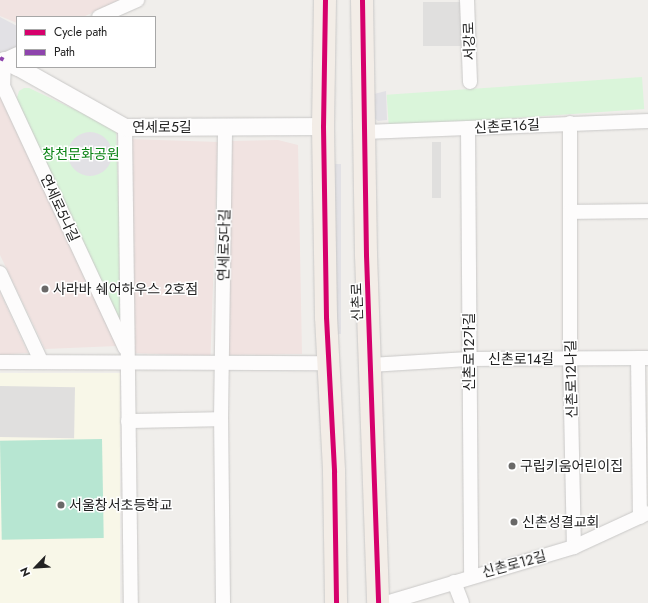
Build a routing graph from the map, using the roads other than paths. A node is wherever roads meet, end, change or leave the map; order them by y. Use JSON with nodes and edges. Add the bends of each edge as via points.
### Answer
{"nodes":[{"id":1,"x":137,"y":0,"type":"edge"},
{"id":2,"x":325,"y":0,"type":"edge"},
{"id":3,"x":362,"y":0,"type":"edge"},
{"id":4,"x":467,"y":0,"type":"edge"},
{"id":5,"x":102,"y":16,"type":"edge"},
{"id":6,"x":11,"y":62,"type":"edge"},
{"id":7,"x":22,"y":68,"type":"edge"},
{"id":8,"x":470,"y":82,"type":"dead end"},
{"id":9,"x":648,"y":121,"type":"edge"},
{"id":10,"x":570,"y":123,"type":"junction"},
{"id":11,"x":225,"y":126,"type":"junction"},
{"id":12,"x":323,"y":126,"type":"junction"},
{"id":13,"x":125,"y":127,"type":"junction"},
{"id":14,"x":468,"y":128,"type":"junction"},
{"id":15,"x":365,"y":132,"type":"junction"},
{"id":16,"x":648,"y":211,"type":"edge"},
{"id":17,"x":570,"y":212,"type":"junction"},
{"id":18,"x":0,"y":273,"type":"edge"},
{"id":19,"x":128,"y":357,"type":"junction"},
{"id":20,"x":643,"y":358,"type":"edge"},
{"id":21,"x":468,"y":359,"type":"junction"},
{"id":22,"x":570,"y":359,"type":"junction"},
{"id":23,"x":41,"y":361,"type":"junction"},
{"id":24,"x":0,"y":362,"type":"edge"},
{"id":25,"x":328,"y":363,"type":"junction"},
{"id":26,"x":221,"y":364,"type":"junction"},
{"id":27,"x":370,"y":365,"type":"junction"},
{"id":28,"x":221,"y":419,"type":"junction"},
{"id":29,"x":128,"y":421,"type":"junction"},
{"id":30,"x":644,"y":515,"type":"edge"},
{"id":31,"x":574,"y":547,"type":"junction"},
{"id":32,"x":472,"y":576,"type":"junction"},
{"id":33,"x":454,"y":582,"type":"junction"},
{"id":34,"x":131,"y":603,"type":"edge"},
{"id":35,"x":223,"y":603,"type":"edge"},
{"id":36,"x":336,"y":603,"type":"edge"},
{"id":37,"x":378,"y":603,"type":"edge"},
{"id":38,"x":386,"y":603,"type":"edge"},
{"id":39,"x":462,"y":603,"type":"edge"}],
"edges":[{"from":1,"to":5,"type":"street"},
{"from":2,"to":12,"type":"main road"},
{"from":3,"to":15,"type":"main road","name":"신촌로"},
{"from":4,"to":8,"type":"street","name":"서강로"},
{"from":6,"to":19,"type":"street","name":"연세로5나길","via":[[3,86]]},
{"from":7,"to":13,"type":"street","name":"연세로5길"},
{"from":9,"to":10,"type":"street","name":"신촌로16길"},
{"from":10,"to":14,"type":"street","name":"신촌로16길"},
{"from":10,"to":17,"type":"street","name":"신촌로12나길"},
{"from":11,"to":12,"type":"street","name":"연세로5길"},
{"from":11,"to":13,"type":"street","name":"연세로5길"},
{"from":11,"to":26,"type":"street","name":"연세로5다길"},
{"from":12,"to":25,"type":"main road"},
{"from":13,"to":19,"type":"street","name":"연세로5나길"},
{"from":14,"to":15,"type":"street","name":"신촌로16길"},
{"from":14,"to":21,"type":"street","name":"신촌로12가길"},
{"from":15,"to":27,"type":"main road","name":"신촌로"},
{"from":16,"to":17,"type":"street"},
{"from":17,"to":22,"type":"street","name":"신촌로12나길"},
{"from":18,"to":23,"type":"street"},
{"from":19,"to":23,"type":"street"},
{"from":19,"to":26,"type":"street"},
{"from":19,"to":29,"type":"street","name":"연세로5나길"},
{"from":20,"to":22,"type":"street","name":"신촌로14길"},
{"from":20,"to":30,"type":"street","name":"신촌로12길"},
{"from":21,"to":22,"type":"street","name":"신촌로14길"},
{"from":21,"to":27,"type":"street","name":"신촌로14길"},
{"from":21,"to":32,"type":"street","name":"신촌로12가길"},
{"from":22,"to":31,"type":"street","name":"신촌로12나길"},
{"from":23,"to":24,"type":"street"},
{"from":25,"to":26,"type":"street"},
{"from":25,"to":36,"type":"main road","via":[[334,472]]},
{"from":26,"to":28,"type":"street","name":"연세로5다길"},
{"from":27,"to":37,"type":"main road","name":"신촌로"},
{"from":28,"to":29,"type":"street"},
{"from":28,"to":35,"type":"street","name":"연세로5다길"},
{"from":29,"to":34,"type":"street","name":"연세로5나길"},
{"from":30,"to":31,"type":"street","name":"신촌로12길"},
{"from":31,"to":32,"type":"street","name":"신촌로12길"},
{"from":32,"to":33,"type":"street","name":"신촌로12길"},
{"from":33,"to":38,"type":"street","name":"신촌로12길"},
{"from":33,"to":39,"type":"street"}]}
